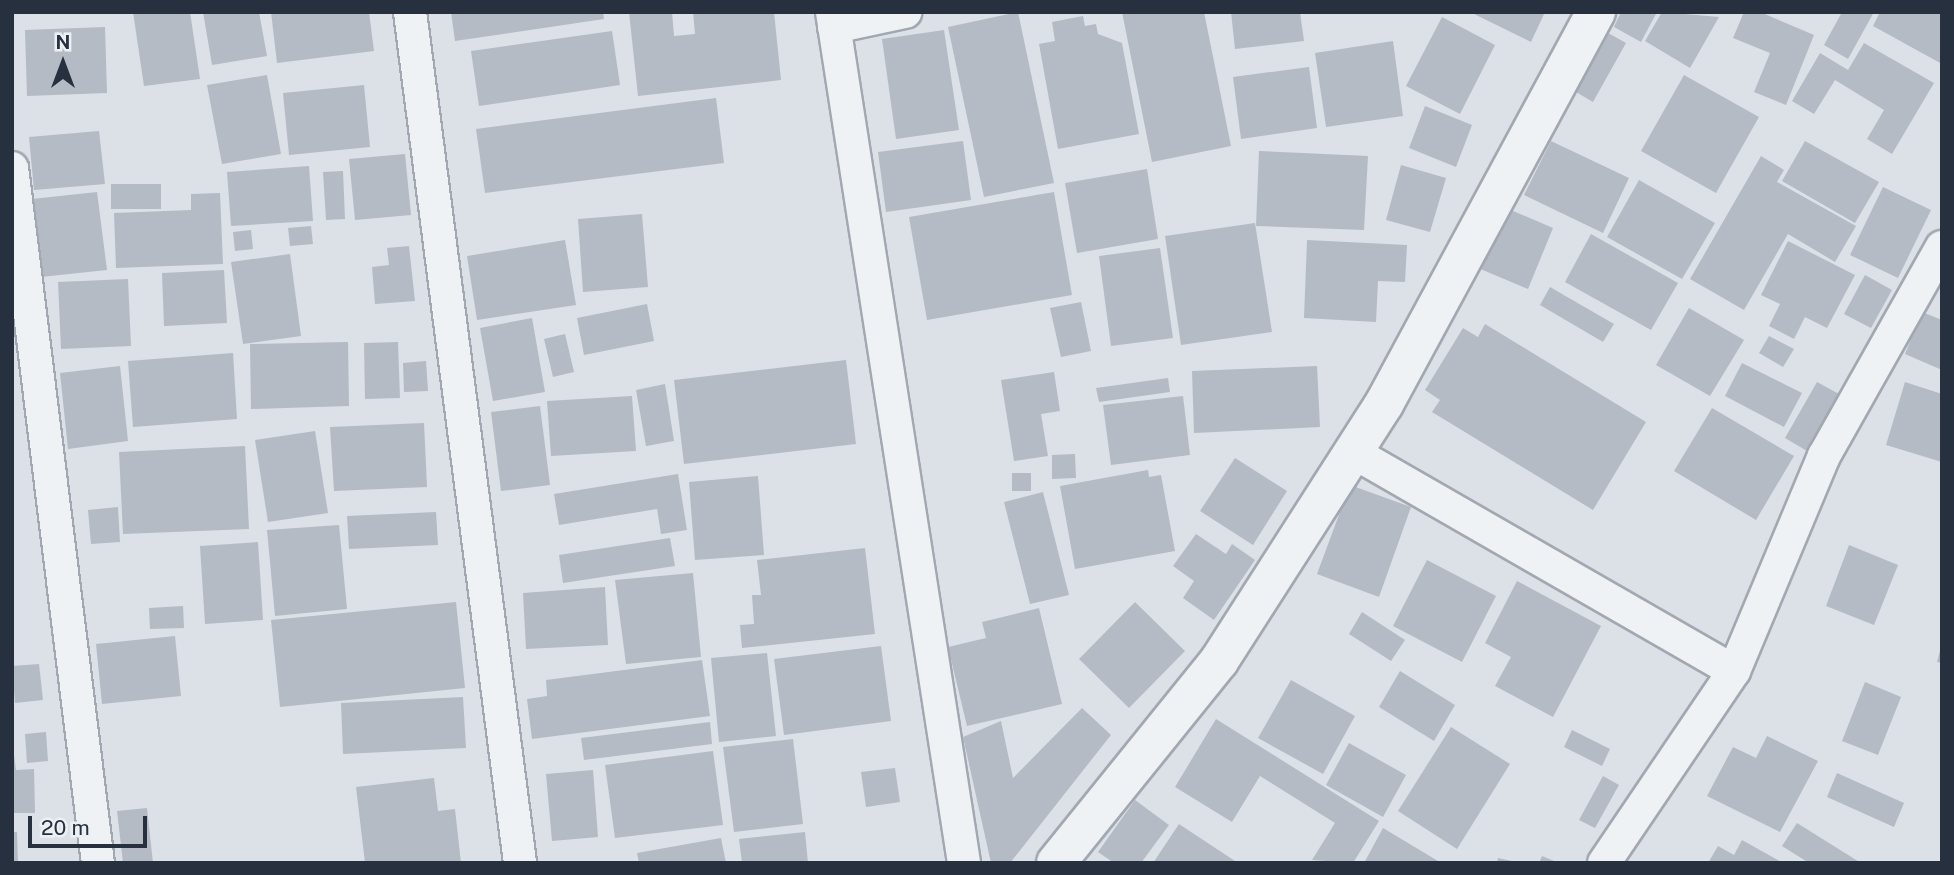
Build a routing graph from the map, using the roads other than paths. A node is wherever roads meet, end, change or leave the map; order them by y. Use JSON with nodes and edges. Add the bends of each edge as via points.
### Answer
{"nodes":[{"id":1,"x":410,"y":12,"type":"edge"},
{"id":2,"x":905,"y":12,"type":"edge"},
{"id":3,"x":1596,"y":12,"type":"edge"},
{"id":4,"x":833,"y":20,"type":"edge"},
{"id":5,"x":12,"y":168,"type":"edge"},
{"id":6,"x":17,"y":241,"type":"edge"},
{"id":7,"x":1942,"y":247,"type":"edge"},
{"id":8,"x":1353,"y":452,"type":"junction"},
{"id":9,"x":1734,"y":671,"type":"junction"},
{"id":10,"x":97,"y":863,"type":"edge"},
{"id":11,"x":520,"y":863,"type":"edge"},
{"id":12,"x":964,"y":863,"type":"edge"},
{"id":13,"x":1056,"y":863,"type":"edge"},
{"id":14,"x":1604,"y":863,"type":"edge"}],
"edges":[{"from":1,"to":11,"type":"street"},
{"from":2,"to":4,"type":"street"},
{"from":3,"to":8,"type":"street"},
{"from":4,"to":12,"type":"street"},
{"from":5,"to":6,"type":"street"},
{"from":6,"to":10,"type":"street"},
{"from":7,"to":9,"type":"street","via":[[1824,456]]},
{"from":8,"to":9,"type":"street"},
{"from":8,"to":13,"type":"street","via":[[1219,661]]},
{"from":9,"to":14,"type":"street"}]}
